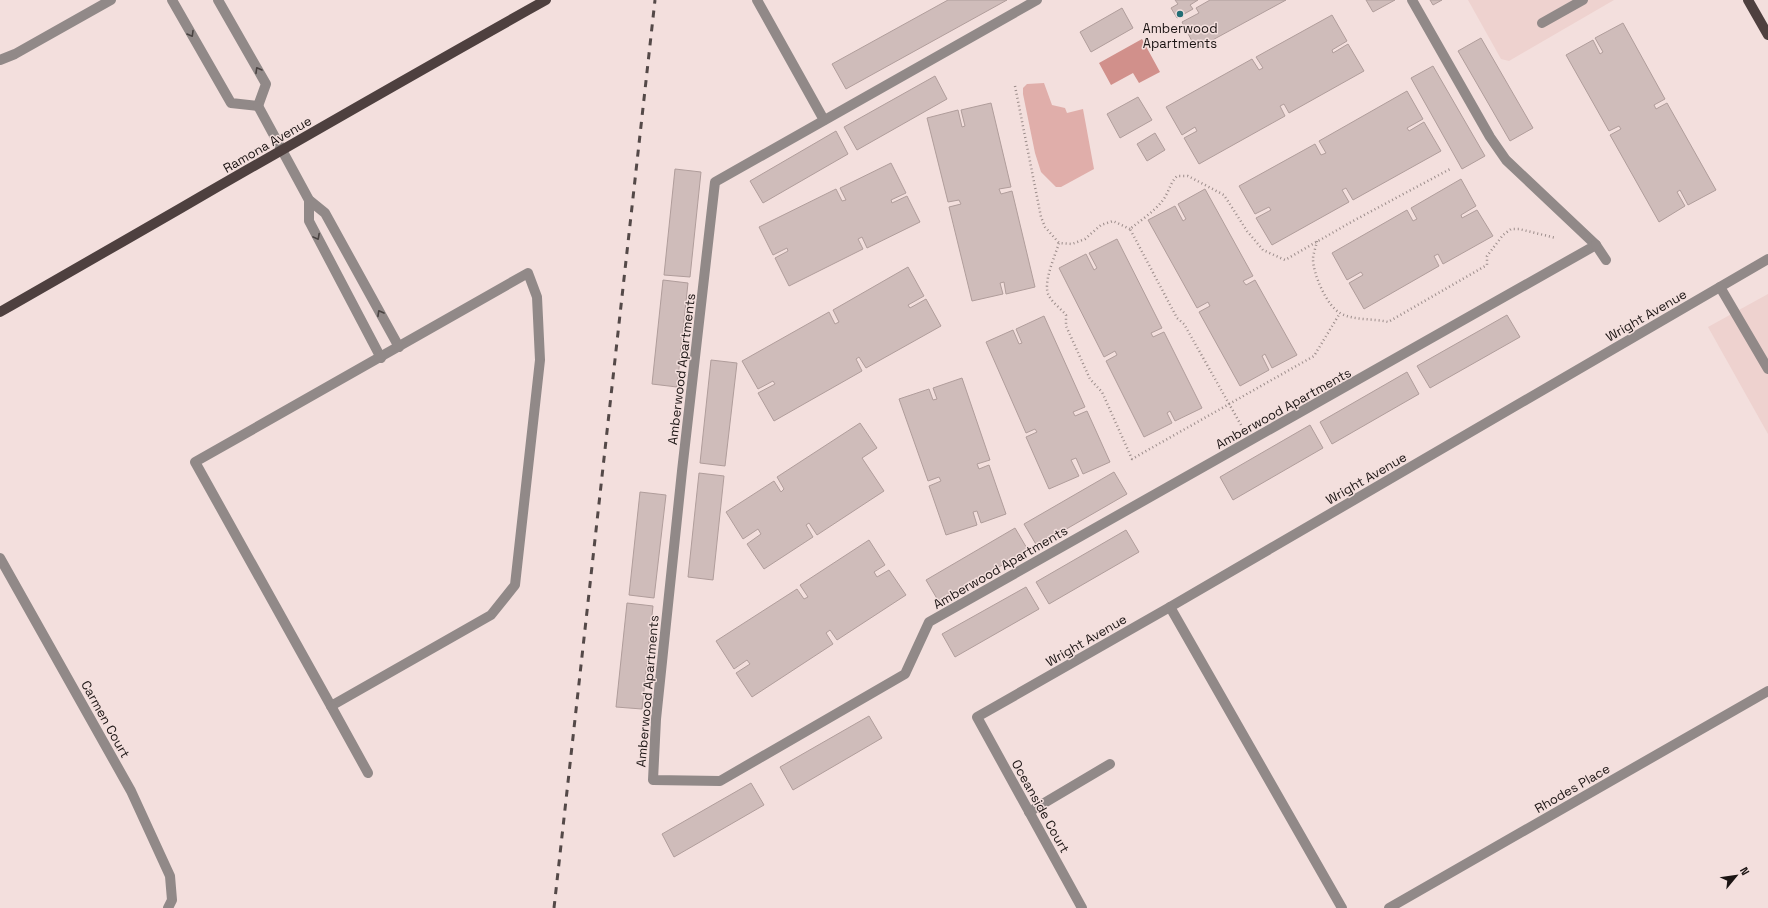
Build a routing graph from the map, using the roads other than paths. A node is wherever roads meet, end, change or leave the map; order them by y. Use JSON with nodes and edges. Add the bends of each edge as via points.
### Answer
{"nodes":[{"id":1,"x":111,"y":0,"type":"edge"},
{"id":2,"x":172,"y":0,"type":"edge"},
{"id":3,"x":218,"y":0,"type":"edge"},
{"id":4,"x":546,"y":0,"type":"edge"},
{"id":5,"x":757,"y":0,"type":"edge"},
{"id":6,"x":1037,"y":0,"type":"edge"},
{"id":7,"x":1412,"y":0,"type":"edge"},
{"id":8,"x":1582,"y":0,"type":"edge"},
{"id":9,"x":1748,"y":0,"type":"edge"},
{"id":10,"x":1542,"y":23,"type":"dead end"},
{"id":11,"x":1768,"y":35,"type":"edge"},
{"id":12,"x":0,"y":60,"type":"edge"},
{"id":13,"x":258,"y":106,"type":"junction"},
{"id":14,"x":824,"y":120,"type":"junction"},
{"id":15,"x":283,"y":151,"type":"junction"},
{"id":16,"x":309,"y":200,"type":"junction"},
{"id":17,"x":1596,"y":245,"type":"junction"},
{"id":18,"x":1768,"y":259,"type":"edge"},
{"id":19,"x":1606,"y":260,"type":"dead end"},
{"id":20,"x":1720,"y":287,"type":"junction"},
{"id":21,"x":0,"y":312,"type":"edge"},
{"id":22,"x":399,"y":347,"type":"junction"},
{"id":23,"x":381,"y":358,"type":"junction"},
{"id":24,"x":1768,"y":369,"type":"edge"},
{"id":25,"x":0,"y":558,"type":"edge"},
{"id":26,"x":1170,"y":607,"type":"junction"},
{"id":27,"x":1768,"y":691,"type":"edge"},
{"id":28,"x":331,"y":706,"type":"junction"},
{"id":29,"x":977,"y":717,"type":"joint"},
{"id":30,"x":1110,"y":764,"type":"dead end"},
{"id":31,"x":368,"y":773,"type":"dead end"},
{"id":32,"x":1029,"y":812,"type":"junction"},
{"id":33,"x":170,"y":904,"type":"edge"},
{"id":34,"x":1082,"y":908,"type":"edge"},
{"id":35,"x":1342,"y":908,"type":"edge"},
{"id":36,"x":1389,"y":908,"type":"edge"}],
"edges":[{"from":1,"to":12,"type":"street"},
{"from":2,"to":13,"type":"street","one_way":true,"via":[[231,103]]},
{"from":13,"to":3,"type":"street","one_way":true,"via":[[266,84]]},
{"from":4,"to":15,"type":"main road","name":"Ramona Avenue"},
{"from":5,"to":14,"type":"street"},
{"from":6,"to":14,"type":"street","name":"Amberwood Apartments"},
{"from":7,"to":17,"type":"street","via":[[1490,137],[1506,160]]},
{"from":8,"to":10,"type":"street"},
{"from":9,"to":11,"type":"main road"},
{"from":13,"to":15,"type":"street"},
{"from":14,"to":17,"type":"street","name":"Amberwood Apartments","via":[[715,182],[661,672],[653,780],[720,781],[905,674],[929,622]]},
{"from":15,"to":16,"type":"street"},
{"from":15,"to":21,"type":"main road","name":"Ramona Avenue"},
{"from":22,"to":16,"type":"street","one_way":true,"via":[[325,213]]},
{"from":16,"to":23,"type":"street","one_way":true,"via":[[309,221]]},
{"from":17,"to":19,"type":"street"},
{"from":18,"to":20,"type":"street","name":"Wright Avenue"},
{"from":20,"to":24,"type":"street"},
{"from":20,"to":26,"type":"street","name":"Wright Avenue"},
{"from":22,"to":23,"type":"street"},
{"from":22,"to":28,"type":"street","via":[[528,273],[537,297],[540,360],[515,585],[491,615]]},
{"from":23,"to":28,"type":"street","via":[[195,462]]},
{"from":25,"to":33,"type":"street","name":"Carmen Court","via":[[131,791],[170,876]]},
{"from":26,"to":29,"type":"street","name":"Wright Avenue"},
{"from":26,"to":35,"type":"street"},
{"from":27,"to":36,"type":"street","name":"Rhodes Place"},
{"from":28,"to":31,"type":"street"},
{"from":29,"to":32,"type":"street","name":"Oceanside Court"},
{"from":30,"to":32,"type":"street"},
{"from":32,"to":34,"type":"street","name":"Oceanside Court"}]}
